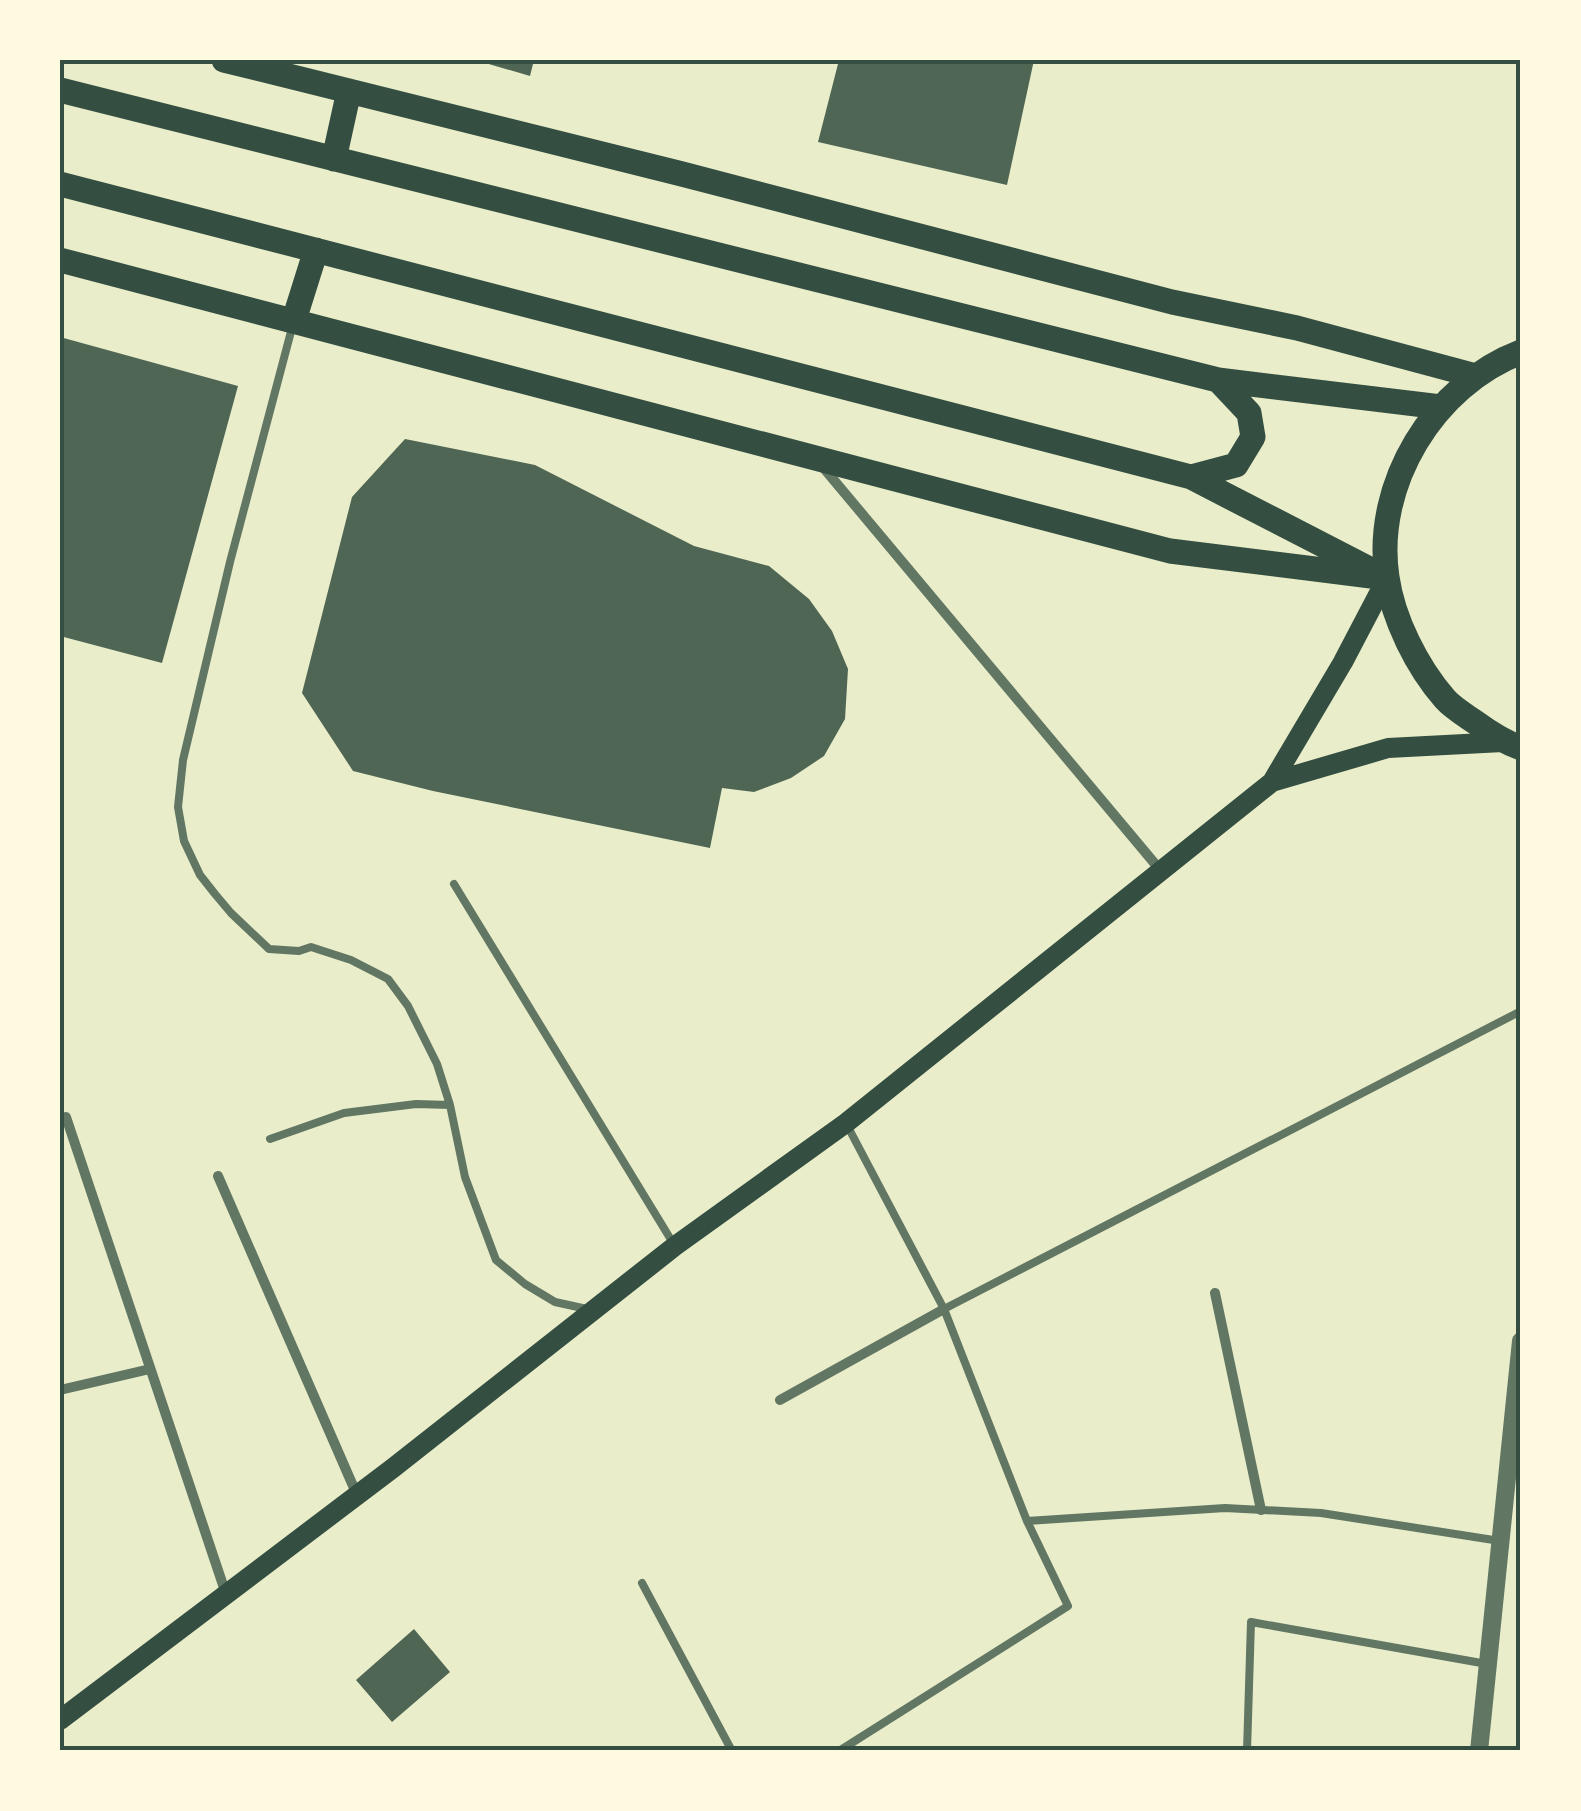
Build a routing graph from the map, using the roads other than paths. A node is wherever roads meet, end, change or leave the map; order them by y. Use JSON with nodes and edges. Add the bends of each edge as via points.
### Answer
{"nodes":[{"id":1,"x":224,"y":60,"type":"edge"},
{"id":2,"x":60,"y":90,"type":"edge"},
{"id":3,"x":349,"y":91,"type":"junction"},
{"id":4,"x":334,"y":159,"type":"junction"},
{"id":5,"x":60,"y":184,"type":"edge"},
{"id":6,"x":316,"y":250,"type":"junction"},
{"id":7,"x":60,"y":260,"type":"edge"},
{"id":8,"x":294,"y":320,"type":"junction"},
{"id":9,"x":1521,"y":352,"type":"edge"},
{"id":10,"x":1476,"y":376,"type":"junction"},
{"id":11,"x":1218,"y":380,"type":"junction"},
{"id":12,"x":1441,"y":407,"type":"junction"},
{"id":13,"x":815,"y":458,"type":"junction"},
{"id":14,"x":1191,"y":477,"type":"junction"},
{"id":15,"x":1387,"y":578,"type":"junction"},
{"id":16,"x":1512,"y":745,"type":"edge"},
{"id":17,"x":1272,"y":782,"type":"junction"},
{"id":18,"x":1162,"y":872,"type":"junction"},
{"id":19,"x":454,"y":884,"type":"dead end"},
{"id":20,"x":1521,"y":1011,"type":"edge"},
{"id":21,"x":450,"y":1105,"type":"junction"},
{"id":22,"x":66,"y":1118,"type":"dead end"},
{"id":23,"x":846,"y":1123,"type":"junction"},
{"id":24,"x":270,"y":1139,"type":"dead end"},
{"id":25,"x":218,"y":1176,"type":"dead end"},
{"id":26,"x":675,"y":1246,"type":"junction"},
{"id":27,"x":1215,"y":1293,"type":"dead end"},
{"id":28,"x":944,"y":1309,"type":"junction"},
{"id":29,"x":594,"y":1310,"type":"junction"},
{"id":30,"x":1521,"y":1340,"type":"edge"},
{"id":31,"x":150,"y":1369,"type":"junction"},
{"id":32,"x":60,"y":1390,"type":"edge"},
{"id":33,"x":780,"y":1400,"type":"dead end"},
{"id":34,"x":358,"y":1496,"type":"junction"},
{"id":35,"x":1262,"y":1510,"type":"junction"},
{"id":36,"x":1027,"y":1521,"type":"junction"},
{"id":37,"x":1500,"y":1541,"type":"junction"},
{"id":38,"x":642,"y":1583,"type":"dead end"},
{"id":39,"x":226,"y":1595,"type":"junction"},
{"id":40,"x":1488,"y":1664,"type":"junction"},
{"id":41,"x":60,"y":1720,"type":"edge"},
{"id":42,"x":732,"y":1751,"type":"edge"},
{"id":43,"x":838,"y":1751,"type":"edge"},
{"id":44,"x":1247,"y":1751,"type":"edge"},
{"id":45,"x":1479,"y":1751,"type":"edge"}],
"edges":[{"from":1,"to":3,"type":"main road"},
{"from":2,"to":4,"type":"main road"},
{"from":3,"to":4,"type":"main road"},
{"from":3,"to":10,"type":"main road"},
{"from":4,"to":11,"type":"main road"},
{"from":5,"to":6,"type":"main road"},
{"from":6,"to":8,"type":"main road"},
{"from":6,"to":14,"type":"main road"},
{"from":7,"to":8,"type":"main road"},
{"from":8,"to":13,"type":"main road"},
{"from":8,"to":21,"type":"lane","via":[[184,760],[178,807],[184,841],[223,904],[270,949],[311,947],[388,979],[416,1020]]},
{"from":9,"to":10,"type":"main road"},
{"from":10,"to":12,"type":"main road"},
{"from":11,"to":12,"type":"main road"},
{"from":11,"to":14,"type":"main road","via":[[1250,413],[1253,437],[1236,465]]},
{"from":12,"to":15,"type":"main road","via":[[1395,487],[1386,532]]},
{"from":13,"to":15,"type":"main road","via":[[1170,552]]},
{"from":13,"to":18,"type":"street"},
{"from":14,"to":15,"type":"main road"},
{"from":15,"to":16,"type":"main road","via":[[1407,644],[1446,701]]},
{"from":15,"to":17,"type":"main road"},
{"from":16,"to":17,"type":"main road","via":[[1388,748]]},
{"from":17,"to":18,"type":"main road"},
{"from":18,"to":23,"type":"main road"},
{"from":19,"to":26,"type":"lane"},
{"from":20,"to":28,"type":"lane"},
{"from":21,"to":24,"type":"lane","via":[[344,1114]]},
{"from":21,"to":29,"type":"lane","via":[[465,1177],[496,1260],[555,1302]]},
{"from":22,"to":31,"type":"street"},
{"from":23,"to":26,"type":"main road"},
{"from":23,"to":28,"type":"lane"},
{"from":25,"to":34,"type":"street"},
{"from":26,"to":29,"type":"main road"},
{"from":27,"to":35,"type":"street"},
{"from":28,"to":33,"type":"street"},
{"from":28,"to":36,"type":"lane"},
{"from":29,"to":34,"type":"main road"},
{"from":30,"to":37,"type":"street"},
{"from":31,"to":32,"type":"street"},
{"from":31,"to":39,"type":"street"},
{"from":34,"to":39,"type":"main road"},
{"from":35,"to":36,"type":"lane"},
{"from":35,"to":37,"type":"lane"},
{"from":36,"to":43,"type":"lane","via":[[1068,1606]]},
{"from":37,"to":40,"type":"street"},
{"from":38,"to":42,"type":"lane"},
{"from":39,"to":41,"type":"main road"},
{"from":40,"to":44,"type":"lane","via":[[1252,1622]]},
{"from":40,"to":45,"type":"street"}]}
